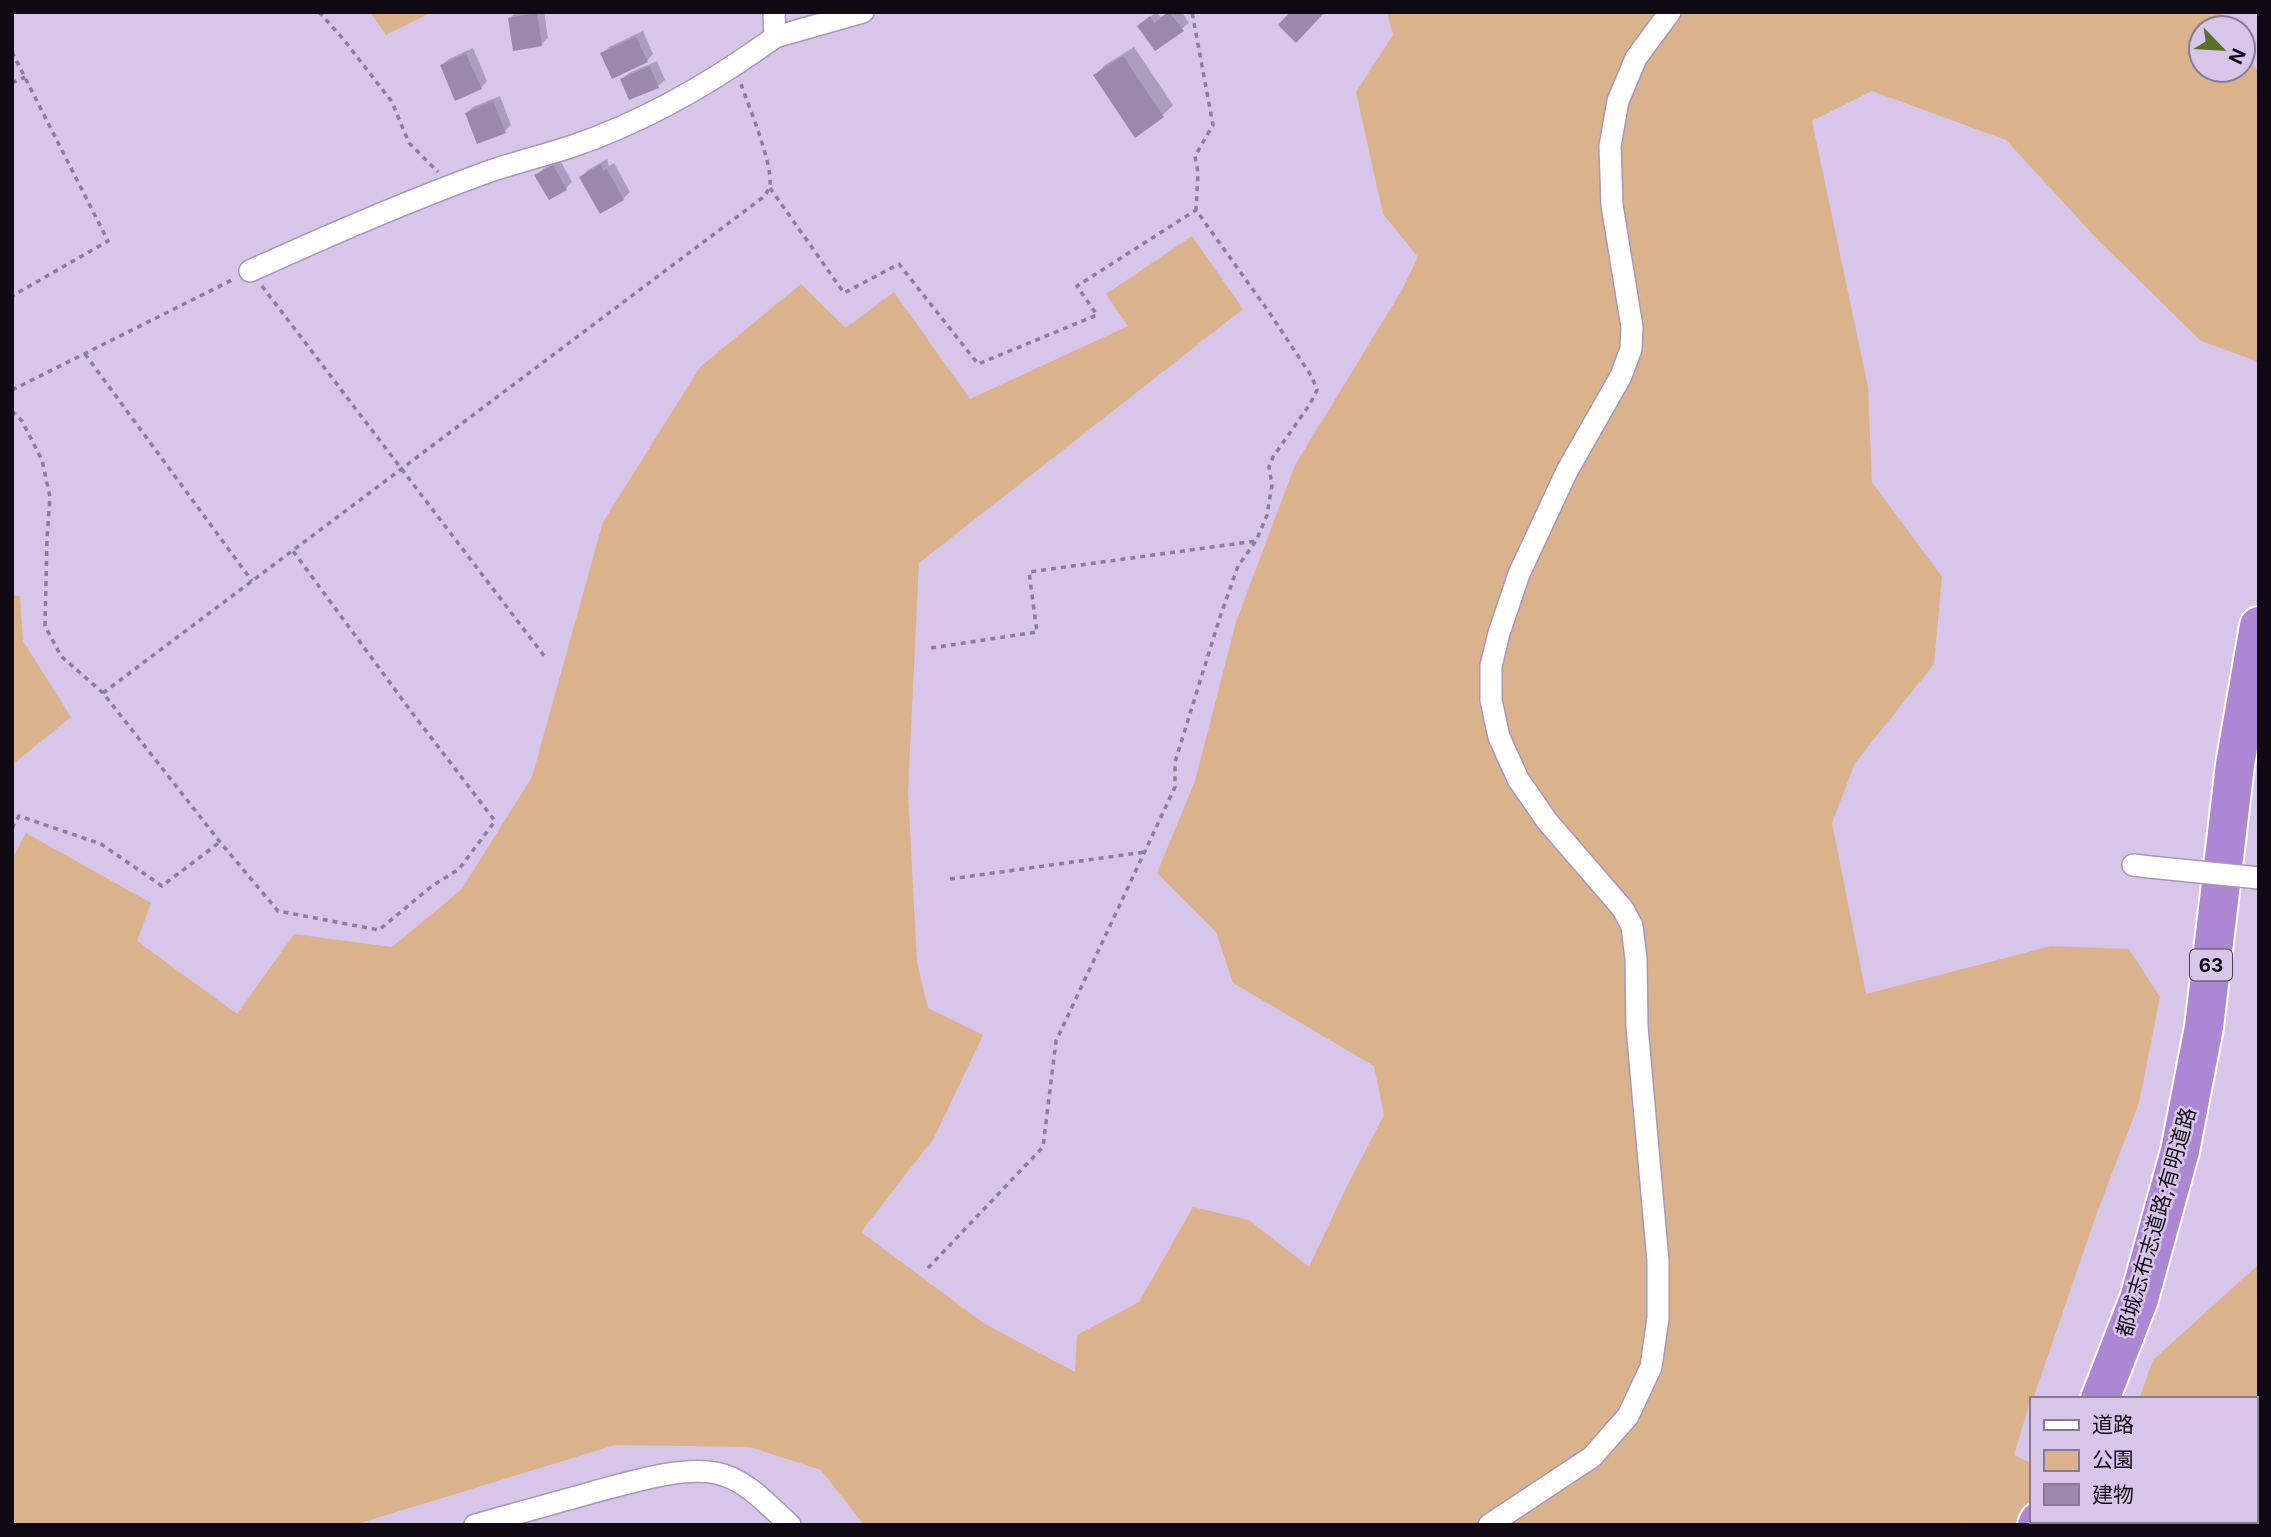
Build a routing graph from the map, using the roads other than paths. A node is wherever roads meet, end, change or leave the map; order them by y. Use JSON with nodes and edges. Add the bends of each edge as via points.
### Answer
{"nodes":[{"id":1,"x":774,"y":12,"type":"edge"},
{"id":2,"x":863,"y":12,"type":"edge"},
{"id":3,"x":1670,"y":12,"type":"edge"},
{"id":4,"x":775,"y":37,"type":"junction"},
{"id":5,"x":250,"y":271,"type":"road end"},
{"id":6,"x":2259,"y":626,"type":"edge"},
{"id":7,"x":2141,"y":866,"type":"dead end"},
{"id":8,"x":2259,"y":878,"type":"edge"},
{"id":9,"x":2101,"y":1397,"type":"edge"},
{"id":10,"x":475,"y":1525,"type":"edge"},
{"id":11,"x":790,"y":1525,"type":"edge"},
{"id":12,"x":1489,"y":1525,"type":"edge"}],
"edges":[{"from":1,"to":4,"type":"street"},
{"from":2,"to":4,"type":"street"},
{"from":3,"to":12,"type":"street","via":[[1636,58],[1618,101],[1610,146],[1612,205],[1632,349],[1518,574],[1491,666],[1491,700],[1499,737],[1518,779],[1632,926],[1658,1261],[1658,1318],[1651,1367],[1628,1416],[1592,1457]]},
{"from":4,"to":5,"type":"street","via":[[653,113],[384,211]]},
{"from":6,"to":9,"type":"highway","name":"都城志布志道路;有明道路","number":"63","via":[[2235,765],[2204,1027],[2180,1151],[2139,1298]]},
{"from":7,"to":8,"type":"street","bridge":true},
{"from":10,"to":11,"type":"street","via":[[647,1478],[692,1472],[735,1480]]}]}
